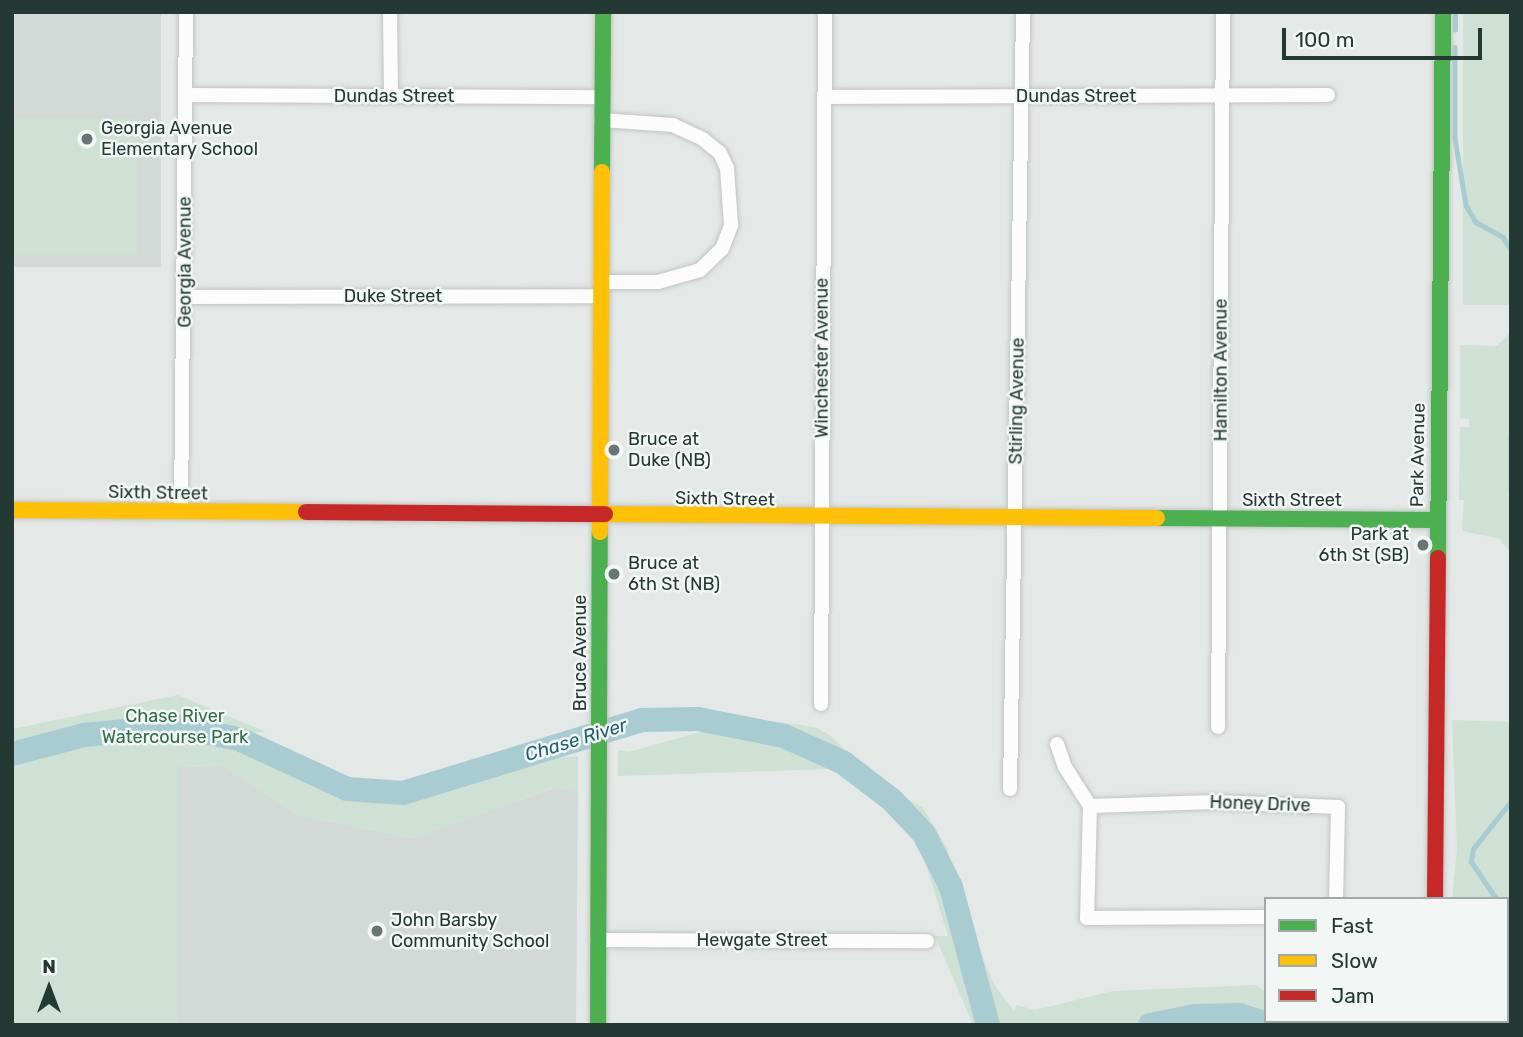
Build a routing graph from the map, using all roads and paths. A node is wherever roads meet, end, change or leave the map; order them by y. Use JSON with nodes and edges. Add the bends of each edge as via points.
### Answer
{"nodes":[{"id":1,"x":186,"y":12,"type":"edge"},
{"id":2,"x":390,"y":12,"type":"edge"},
{"id":3,"x":603,"y":12,"type":"edge"},
{"id":4,"x":825,"y":12,"type":"edge"},
{"id":5,"x":1023,"y":12,"type":"edge"},
{"id":6,"x":1223,"y":12,"type":"edge"},
{"id":7,"x":1443,"y":12,"type":"edge"},
{"id":8,"x":185,"y":95,"type":"junction"},
{"id":9,"x":1328,"y":95,"type":"dead end"},
{"id":10,"x":391,"y":96,"type":"junction"},
{"id":11,"x":1022,"y":96,"type":"junction"},
{"id":12,"x":1224,"y":96,"type":"junction"},
{"id":13,"x":603,"y":97,"type":"junction"},
{"id":14,"x":824,"y":97,"type":"junction"},
{"id":15,"x":601,"y":120,"type":"junction"},
{"id":16,"x":601,"y":289,"type":"junction"},
{"id":17,"x":185,"y":297,"type":"junction"},
{"id":18,"x":12,"y":510,"type":"edge"},
{"id":19,"x":181,"y":512,"type":"junction"},
{"id":20,"x":600,"y":517,"type":"junction"},
{"id":21,"x":821,"y":519,"type":"junction"},
{"id":22,"x":1015,"y":519,"type":"junction"},
{"id":23,"x":1220,"y":519,"type":"junction"},
{"id":24,"x":1437,"y":520,"type":"junction"},
{"id":25,"x":821,"y":704,"type":"dead end"},
{"id":26,"x":1218,"y":727,"type":"dead end"},
{"id":27,"x":1057,"y":744,"type":"dead end"},
{"id":28,"x":1010,"y":789,"type":"dead end"},
{"id":29,"x":1090,"y":806,"type":"junction"},
{"id":30,"x":1336,"y":897,"type":"edge"},
{"id":31,"x":1435,"y":897,"type":"edge"},
{"id":32,"x":1264,"y":917,"type":"edge"},
{"id":33,"x":597,"y":940,"type":"junction"},
{"id":34,"x":927,"y":941,"type":"dead end"},
{"id":35,"x":598,"y":1025,"type":"edge"}],
"edges":[{"from":1,"to":8,"type":"street","name":"Georgia Avenue"},
{"from":2,"to":10,"type":"street"},
{"from":3,"to":13,"type":"street","name":"Bruce Avenue"},
{"from":4,"to":14,"type":"street","name":"Winchester Avenue"},
{"from":5,"to":11,"type":"street","name":"Stirling Avenue"},
{"from":6,"to":12,"type":"street","name":"Hamilton Avenue"},
{"from":7,"to":24,"type":"street","name":"Park Avenue"},
{"from":8,"to":10,"type":"street","name":"Dundas Street"},
{"from":8,"to":17,"type":"street","name":"Georgia Avenue"},
{"from":9,"to":12,"type":"street","name":"Dundas Street"},
{"from":10,"to":13,"type":"street","name":"Dundas Street"},
{"from":11,"to":12,"type":"street","name":"Dundas Street"},
{"from":11,"to":14,"type":"street","name":"Dundas Street"},
{"from":11,"to":22,"type":"street","name":"Stirling Avenue"},
{"from":12,"to":23,"type":"street","name":"Hamilton Avenue"},
{"from":13,"to":15,"type":"street","name":"Bruce Avenue"},
{"from":14,"to":21,"type":"street","name":"Winchester Avenue"},
{"from":15,"to":16,"type":"street","name":"Bruce Avenue"},
{"from":15,"to":16,"type":"street","via":[[673,125],[703,139],[720,153],[727,168],[731,225],[722,249],[700,270],[658,282]]},
{"from":16,"to":17,"type":"street","name":"Duke Street"},
{"from":16,"to":20,"type":"street","name":"Bruce Avenue"},
{"from":17,"to":19,"type":"street","name":"Georgia Avenue"},
{"from":18,"to":19,"type":"street","name":"Sixth Street"},
{"from":19,"to":20,"type":"street","name":"Sixth Street"},
{"from":20,"to":21,"type":"street","name":"Sixth Street"},
{"from":20,"to":33,"type":"street","name":"Bruce Avenue"},
{"from":21,"to":22,"type":"street","name":"Sixth Street"},
{"from":21,"to":25,"type":"street","name":"Winchester Avenue"},
{"from":22,"to":23,"type":"street","name":"Sixth Street"},
{"from":22,"to":28,"type":"street","name":"Stirling Avenue"},
{"from":23,"to":24,"type":"street","name":"Sixth Street"},
{"from":23,"to":26,"type":"street","name":"Hamilton Avenue"},
{"from":24,"to":31,"type":"street","name":"Park Avenue"},
{"from":27,"to":29,"type":"street"},
{"from":29,"to":30,"type":"street","name":"Honey Drive","via":[[1214,802],[1338,807]]},
{"from":29,"to":32,"type":"street","via":[[1087,918]]},
{"from":33,"to":34,"type":"street","name":"Hewgate Street"},
{"from":33,"to":35,"type":"street","name":"Bruce Avenue"}]}
